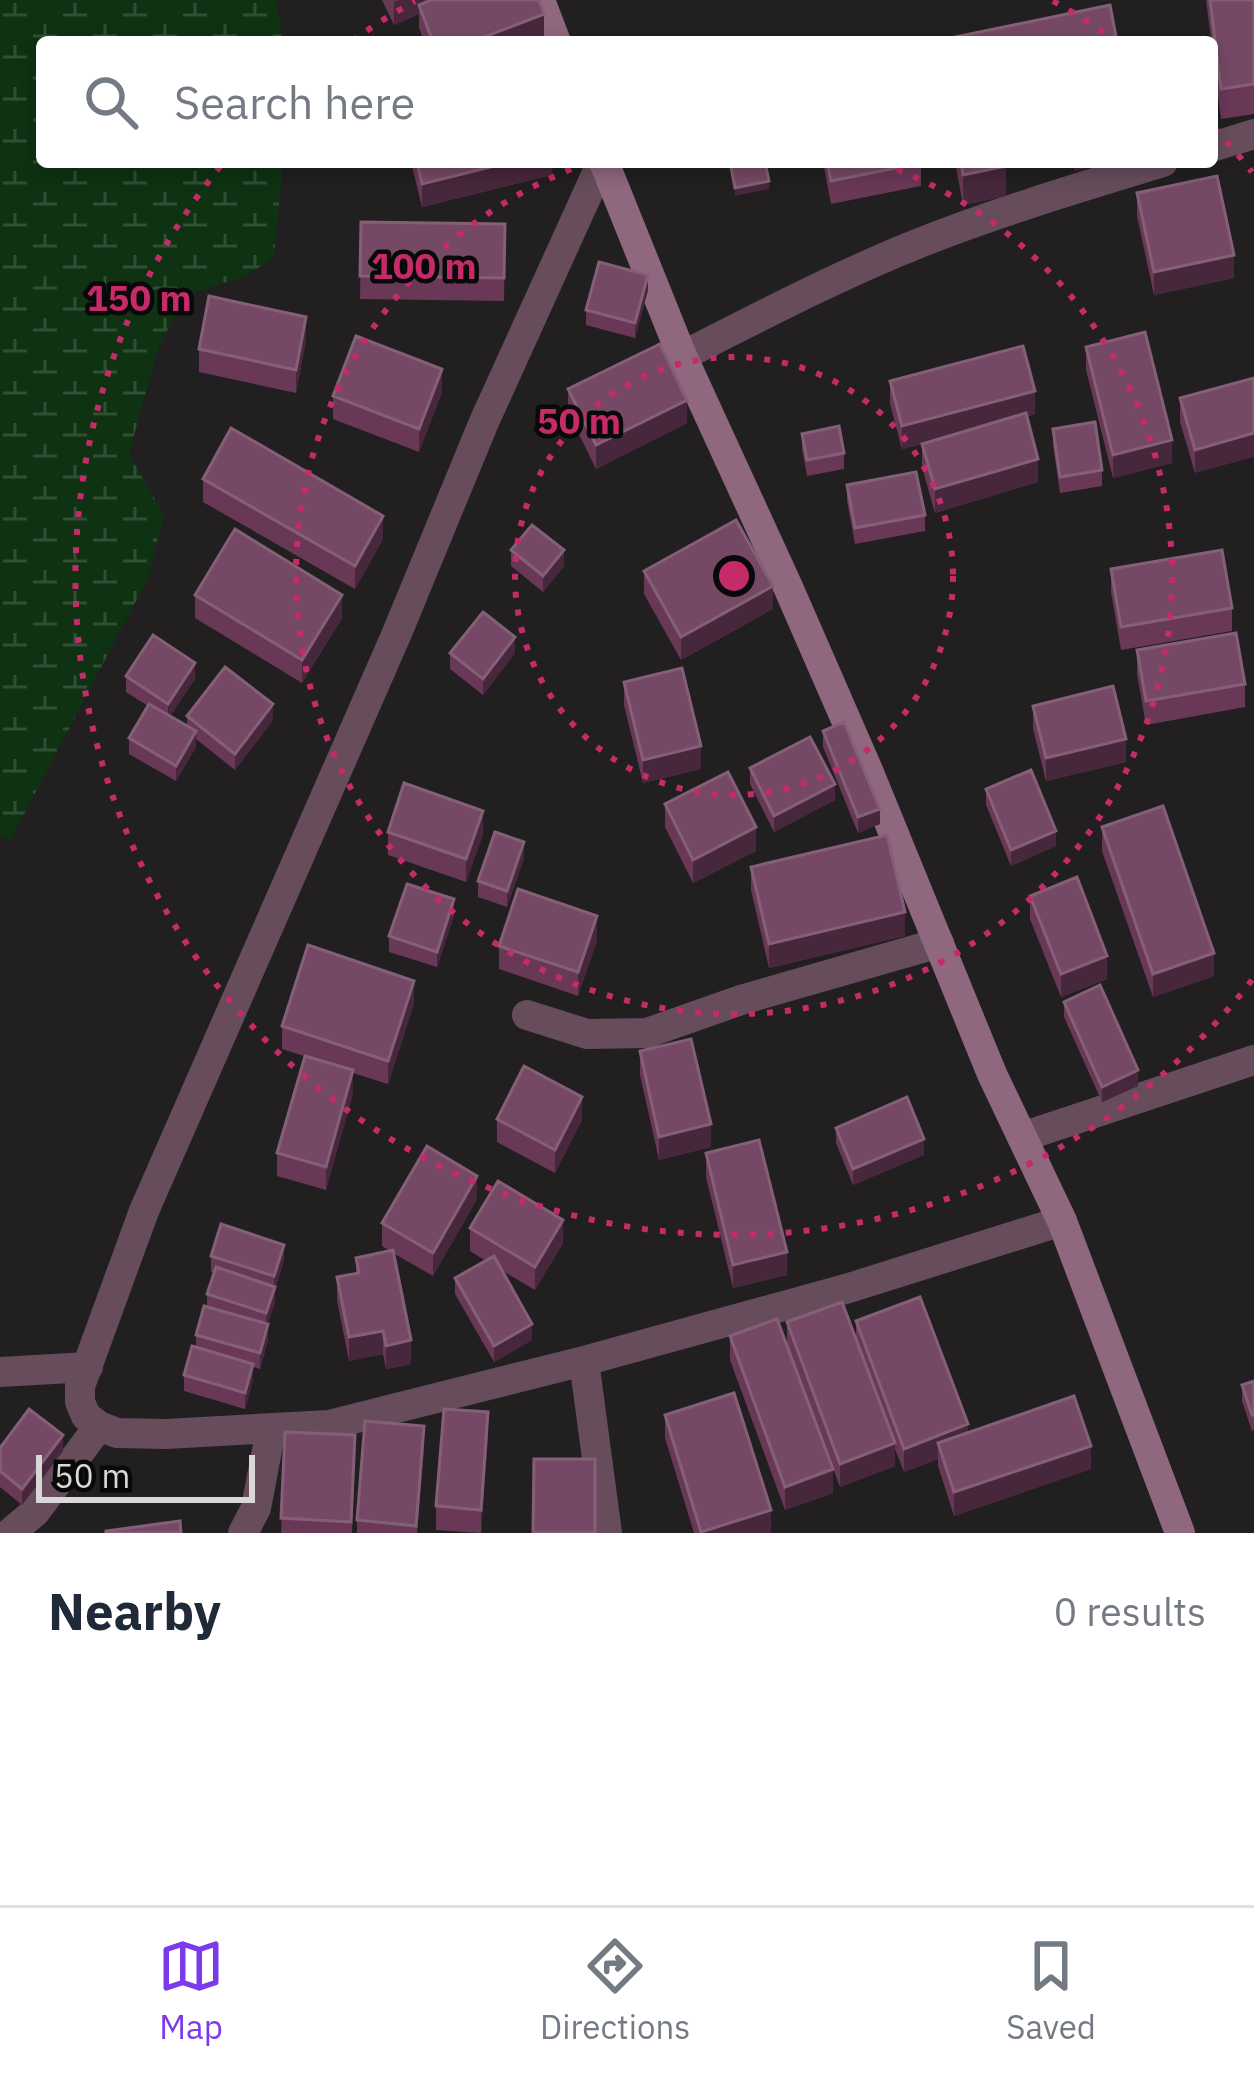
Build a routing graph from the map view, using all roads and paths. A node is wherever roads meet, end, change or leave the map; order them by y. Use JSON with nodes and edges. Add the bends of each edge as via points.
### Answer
{"nodes":[{"id":1,"x":540,"y":0,"type":"edge"},
{"id":2,"x":554,"y":36,"type":"edge"},
{"id":3,"x":1254,"y":134,"type":"edge"},
{"id":4,"x":1218,"y":145,"type":"edge"},
{"id":5,"x":600,"y":168,"type":"edge"},
{"id":6,"x":605,"y":168,"type":"edge"},
{"id":7,"x":1143,"y":168,"type":"edge"},
{"id":8,"x":682,"y":356,"type":"junction"},
{"id":9,"x":939,"y":944,"type":"junction"},
{"id":10,"x":527,"y":1015,"type":"dead end"},
{"id":11,"x":1254,"y":1060,"type":"edge"},
{"id":12,"x":1022,"y":1137,"type":"junction"},
{"id":13,"x":1062,"y":1221,"type":"junction"},
{"id":14,"x":584,"y":1361,"type":"junction"},
{"id":15,"x":88,"y":1367,"type":"junction"},
{"id":16,"x":0,"y":1372,"type":"edge"},
{"id":17,"x":99,"y":1426,"type":"junction"},
{"id":18,"x":271,"y":1429,"type":"junction"},
{"id":19,"x":14,"y":1532,"type":"edge"},
{"id":20,"x":243,"y":1533,"type":"edge"},
{"id":21,"x":607,"y":1533,"type":"edge"},
{"id":22,"x":1180,"y":1533,"type":"edge"}],
"edges":[{"from":1,"to":2,"type":"street"},
{"from":3,"to":4,"type":"street"},
{"from":5,"to":15,"type":"street","via":[[144,1211]]},
{"from":6,"to":8,"type":"street"},
{"from":7,"to":8,"type":"street","via":[[916,244]]},
{"from":8,"to":9,"type":"street"},
{"from":9,"to":10,"type":"street","via":[[647,1033],[587,1034]]},
{"from":9,"to":12,"type":"street"},
{"from":11,"to":12,"type":"street"},
{"from":12,"to":13,"type":"street"},
{"from":13,"to":14,"type":"street"},
{"from":13,"to":22,"type":"street"},
{"from":14,"to":18,"type":"street","via":[[329,1425]]},
{"from":14,"to":21,"type":"street"},
{"from":15,"to":16,"type":"street"},
{"from":15,"to":17,"type":"street","via":[[80,1402]]},
{"from":17,"to":18,"type":"street","via":[[166,1434]]},
{"from":17,"to":19,"type":"street"},
{"from":18,"to":20,"type":"street","via":[[256,1508]]}]}
